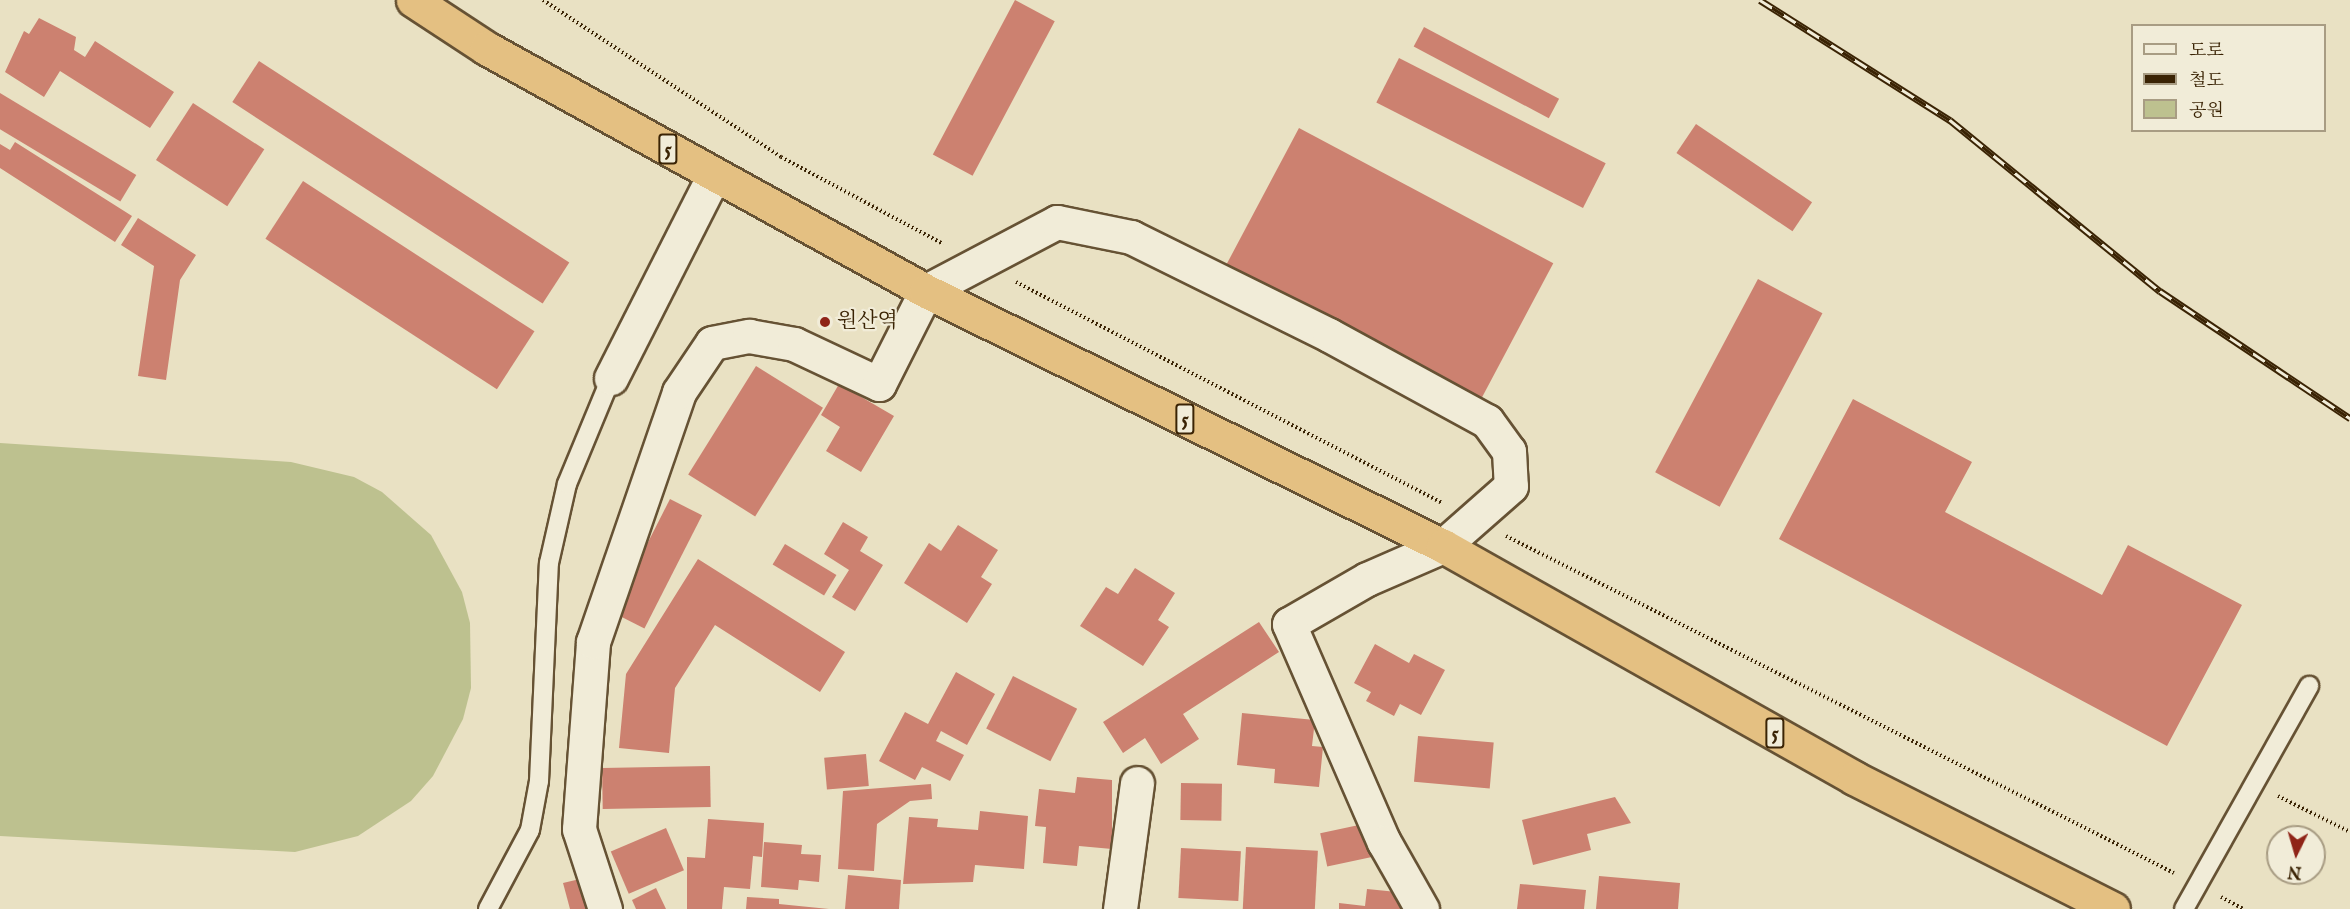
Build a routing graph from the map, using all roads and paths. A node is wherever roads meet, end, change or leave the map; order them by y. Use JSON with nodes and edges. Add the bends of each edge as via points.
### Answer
{"nodes":[{"id":1,"x":413,"y":0,"type":"edge"},
{"id":2,"x":543,"y":0,"type":"edge"},
{"id":3,"x":714,"y":175,"type":"junction"},
{"id":4,"x":979,"y":263,"type":"junction"},
{"id":5,"x":926,"y":291,"type":"junction"},
{"id":6,"x":611,"y":378,"type":"joint"},
{"id":7,"x":1473,"y":519,"type":"junction"},
{"id":8,"x":1443,"y":546,"type":"junction"},
{"id":9,"x":2309,"y":686,"type":"dead end"},
{"id":10,"x":1137,"y":783,"type":"dead end"},
{"id":11,"x":2253,"y":783,"type":"junction"},
{"id":12,"x":2350,"y":832,"type":"edge"},
{"id":13,"x":2196,"y":884,"type":"junction"},
{"id":14,"x":488,"y":909,"type":"edge"},
{"id":15,"x":605,"y":909,"type":"edge"},
{"id":16,"x":1120,"y":909,"type":"edge"},
{"id":17,"x":1422,"y":909,"type":"edge"},
{"id":18,"x":2113,"y":909,"type":"edge"},
{"id":19,"x":2184,"y":909,"type":"edge"},
{"id":20,"x":2244,"y":909,"type":"edge"}],
"edges":[{"from":1,"to":3,"type":"highway","number":"5","via":[[486,48]]},
{"from":2,"to":4,"type":"path","via":[[781,157]]},
{"from":3,"to":5,"type":"highway","number":"5"},
{"from":3,"to":6,"type":"street"},
{"from":4,"to":5,"type":"street"},
{"from":4,"to":7,"type":"path"},
{"from":4,"to":7,"type":"street","via":[[1057,222],[1131,237],[1329,335],[1487,421],[1509,451],[1511,486]]},
{"from":5,"to":8,"type":"highway","number":"5"},
{"from":5,"to":15,"type":"street","via":[[879,384],[794,344],[749,336],[712,343],[678,392],[593,642],[579,829]]},
{"from":6,"to":14,"type":"lane","via":[[567,484],[549,563],[539,781],[530,830]]},
{"from":7,"to":8,"type":"street"},
{"from":7,"to":13,"type":"path"},
{"from":8,"to":17,"type":"street","via":[[1367,579],[1289,624],[1384,842]]},
{"from":8,"to":18,"type":"highway","number":"5","via":[[1854,778]]},
{"from":9,"to":11,"type":"lane"},
{"from":10,"to":16,"type":"street"},
{"from":11,"to":12,"type":"path"},
{"from":11,"to":13,"type":"lane"},
{"from":13,"to":19,"type":"lane"},
{"from":13,"to":20,"type":"path"}]}
